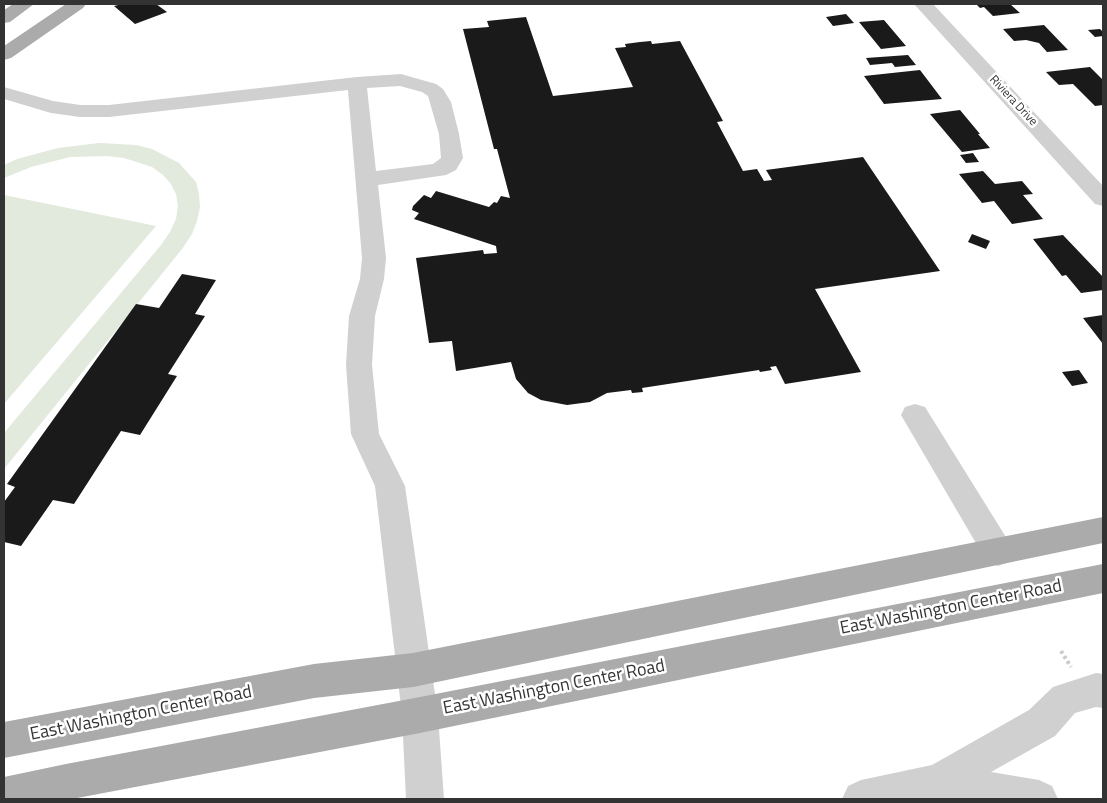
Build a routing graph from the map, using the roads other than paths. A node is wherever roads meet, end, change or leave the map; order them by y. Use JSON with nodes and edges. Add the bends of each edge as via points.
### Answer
{"nodes":[{"id":1,"x":25,"y":4,"type":"edge"},
{"id":2,"x":77,"y":4,"type":"edge"},
{"id":3,"x":923,"y":4,"type":"edge"},
{"id":4,"x":4,"y":18,"type":"edge"},
{"id":5,"x":4,"y":54,"type":"edge"},
{"id":6,"x":357,"y":83,"type":"junction"},
{"id":7,"x":4,"y":93,"type":"edge"},
{"id":8,"x":367,"y":179,"type":"junction"},
{"id":9,"x":1103,"y":199,"type":"edge"},
{"id":10,"x":915,"y":415,"type":"dead end"},
{"id":11,"x":1103,"y":530,"type":"edge"},
{"id":12,"x":998,"y":552,"type":"junction"},
{"id":13,"x":1103,"y":578,"type":"edge"},
{"id":14,"x":413,"y":670,"type":"junction"},
{"id":15,"x":1103,"y":691,"type":"edge"},
{"id":16,"x":420,"y":715,"type":"junction"},
{"id":17,"x":4,"y":740,"type":"edge"},
{"id":18,"x":938,"y":782,"type":"junction"},
{"id":19,"x":4,"y":796,"type":"edge"},
{"id":20,"x":425,"y":799,"type":"edge"},
{"id":21,"x":861,"y":799,"type":"edge"},
{"id":22,"x":1039,"y":799,"type":"edge"}],
"edges":[{"from":1,"to":4,"type":"main road"},
{"from":2,"to":5,"type":"main road"},
{"from":3,"to":9,"type":"street","name":"Riviera Drive"},
{"from":6,"to":7,"type":"street","via":[[109,111],[51,107]]},
{"from":6,"to":8,"type":"street"},
{"from":6,"to":8,"type":"street","via":[[401,80],[436,93],[445,118],[452,158],[448,165],[438,170]]},
{"from":8,"to":14,"type":"street","via":[[374,258],[362,316],[359,365],[365,434],[390,486]]},
{"from":10,"to":12,"type":"street"},
{"from":11,"to":12,"type":"main road","name":"East Washington Center Road"},
{"from":12,"to":14,"type":"main road","name":"East Washington Center Road"},
{"from":13,"to":16,"type":"main road","name":"East Washington Center Road"},
{"from":14,"to":16,"type":"street"},
{"from":14,"to":17,"type":"main road","name":"East Washington Center Road","via":[[314,681]]},
{"from":15,"to":18,"type":"street","via":[[1065,699],[1042,723]]},
{"from":16,"to":19,"type":"main road","name":"East Washington Center Road"},
{"from":16,"to":20,"type":"street"},
{"from":18,"to":21,"type":"street"},
{"from":18,"to":22,"type":"street"}]}
